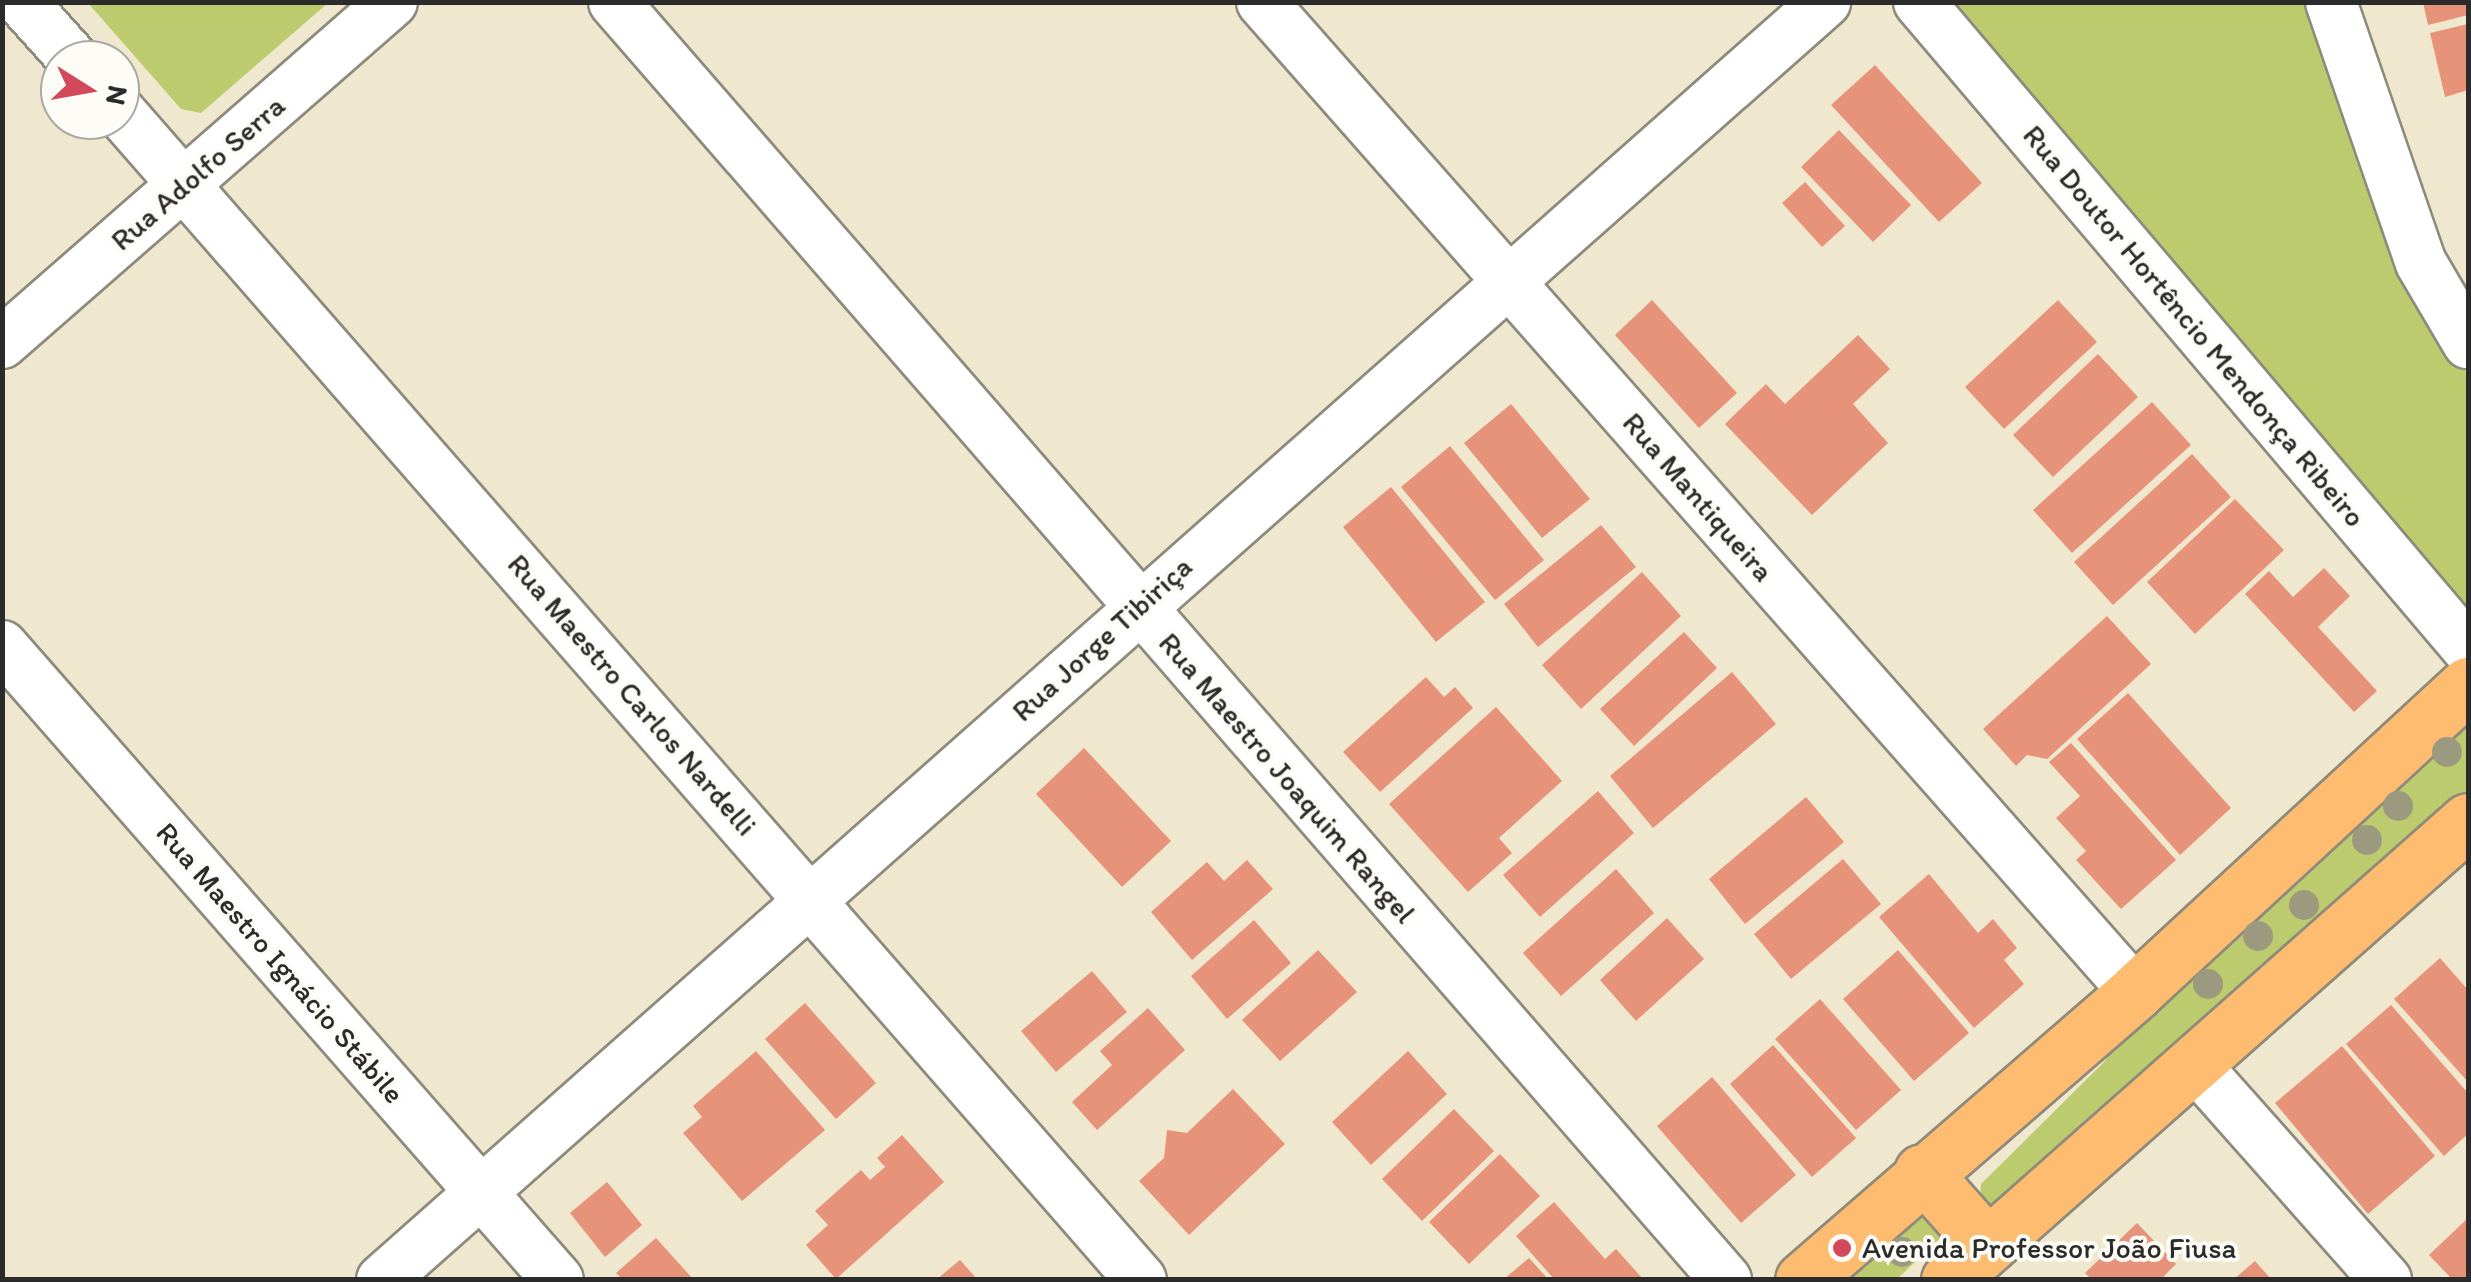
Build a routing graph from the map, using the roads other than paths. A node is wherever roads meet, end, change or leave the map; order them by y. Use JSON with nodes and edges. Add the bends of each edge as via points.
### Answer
{"nodes":[{"id":1,"x":22,"y":2,"type":"edge"},
{"id":2,"x":392,"y":2,"type":"edge"},
{"id":3,"x":614,"y":2,"type":"edge"},
{"id":4,"x":1262,"y":2,"type":"edge"},
{"id":5,"x":1825,"y":2,"type":"edge"},
{"id":6,"x":1919,"y":2,"type":"edge"},
{"id":7,"x":2331,"y":2,"type":"edge"},
{"id":8,"x":56,"y":40,"type":"edge"},
{"id":9,"x":140,"y":134,"type":"edge"},
{"id":10,"x":186,"y":185,"type":"junction"},
{"id":11,"x":1508,"y":282,"type":"junction"},
{"id":12,"x":2,"y":343,"type":"edge"},
{"id":13,"x":2468,"y":343,"type":"edge"},
{"id":14,"x":1138,"y":607,"type":"junction"},
{"id":15,"x":2,"y":646,"type":"edge"},
{"id":16,"x":2468,"y":649,"type":"edge"},
{"id":17,"x":2468,"y":685,"type":"edge"},
{"id":18,"x":2468,"y":820,"type":"edge"},
{"id":19,"x":812,"y":899,"type":"junction"},
{"id":20,"x":2136,"y":992,"type":"junction"},
{"id":21,"x":2195,"y":1065,"type":"junction"},
{"id":22,"x":1922,"y":1172,"type":"junction"},
{"id":23,"x":482,"y":1192,"type":"junction"},
{"id":24,"x":1968,"y":1262,"type":"edge"},
{"id":25,"x":382,"y":1280,"type":"edge"},
{"id":26,"x":558,"y":1280,"type":"edge"},
{"id":27,"x":1142,"y":1280,"type":"edge"},
{"id":28,"x":1726,"y":1280,"type":"edge"},
{"id":29,"x":1803,"y":1280,"type":"edge"},
{"id":30,"x":2386,"y":1280,"type":"edge"}],
"edges":[{"from":1,"to":8,"type":"street"},
{"from":2,"to":10,"type":"street","name":"Rua Adolfo Serra"},
{"from":3,"to":14,"type":"street","name":"Rua Maestro Joaquim Rangel"},
{"from":4,"to":11,"type":"street","name":"Rua Mantiqueira"},
{"from":5,"to":11,"type":"street","name":"Rua Jorge Tibiriça"},
{"from":6,"to":16,"type":"street","name":"Rua Doutor Hortêncio Mendonça Ribeiro"},
{"from":7,"to":13,"type":"street","via":[[2421,264]]},
{"from":9,"to":10,"type":"street","name":"Rua Maestro Carlos Nardelli"},
{"from":10,"to":12,"type":"street","name":"Rua Adolfo Serra"},
{"from":10,"to":19,"type":"street","name":"Rua Maestro Carlos Nardelli"},
{"from":11,"to":14,"type":"street","name":"Rua Jorge Tibiriça"},
{"from":11,"to":20,"type":"street","name":"Rua Mantiqueira"},
{"from":14,"to":19,"type":"street","name":"Rua Jorge Tibiriça"},
{"from":14,"to":28,"type":"street","name":"Rua Maestro Joaquim Rangel"},
{"from":15,"to":23,"type":"street","name":"Rua Maestro Ignácio Stábile"},
{"from":17,"to":20,"type":"main road"},
{"from":18,"to":21,"type":"main road"},
{"from":19,"to":23,"type":"street","name":"Rua Jorge Tibiriça"},
{"from":19,"to":27,"type":"street","name":"Rua Maestro Carlos Nardelli"},
{"from":20,"to":22,"type":"main road"},
{"from":21,"to":24,"type":"main road"},
{"from":21,"to":30,"type":"street"},
{"from":22,"to":24,"type":"main road"},
{"from":22,"to":29,"type":"main road"},
{"from":23,"to":25,"type":"street","name":"Rua Jorge Tibiriça"},
{"from":23,"to":26,"type":"street","name":"Rua Maestro Ignácio Stábile"}]}
